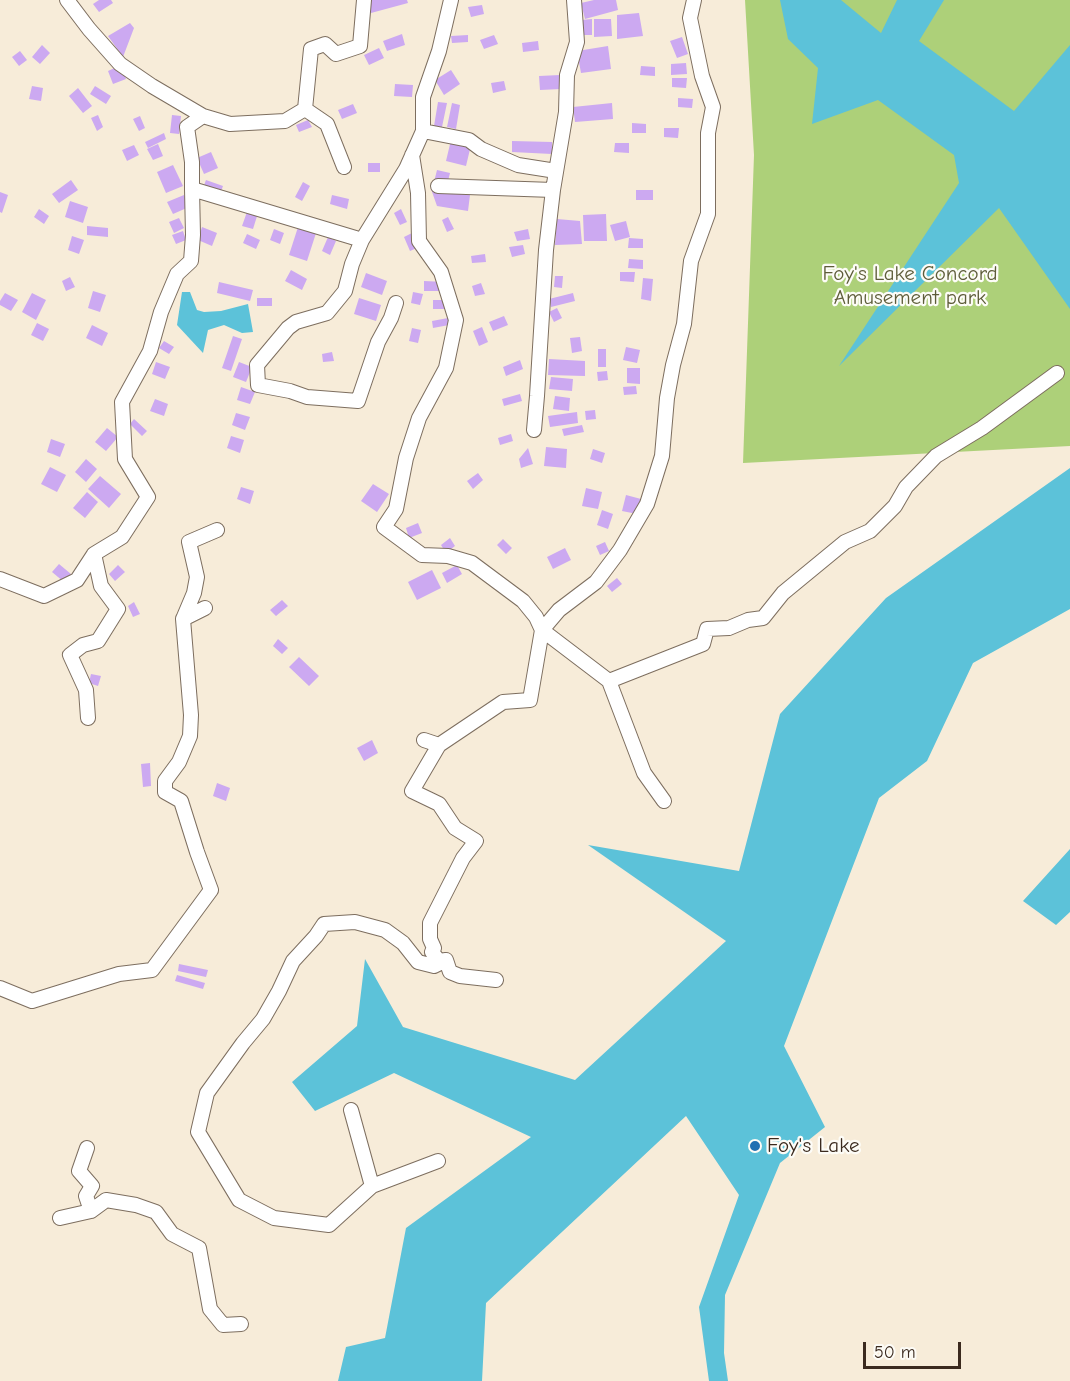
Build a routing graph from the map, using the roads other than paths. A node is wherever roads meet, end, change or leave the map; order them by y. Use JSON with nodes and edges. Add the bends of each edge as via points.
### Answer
{"nodes":[{"id":1,"x":67,"y":0,"type":"edge"},
{"id":2,"x":364,"y":0,"type":"edge"},
{"id":3,"x":451,"y":0,"type":"edge"},
{"id":4,"x":574,"y":0,"type":"edge"},
{"id":5,"x":694,"y":0,"type":"edge"},
{"id":6,"x":305,"y":109,"type":"junction"},
{"id":7,"x":203,"y":116,"type":"junction"},
{"id":8,"x":423,"y":131,"type":"junction"},
{"id":9,"x":412,"y":155,"type":"junction"},
{"id":10,"x":344,"y":167,"type":"dead end"},
{"id":11,"x":556,"y":171,"type":"junction"},
{"id":12,"x":438,"y":186,"type":"dead end"},
{"id":13,"x":192,"y":189,"type":"junction"},
{"id":14,"x":553,"y":190,"type":"junction"},
{"id":15,"x":362,"y":240,"type":"junction"},
{"id":16,"x":396,"y":303,"type":"dead end"},
{"id":17,"x":1057,"y":373,"type":"dead end"},
{"id":18,"x":534,"y":430,"type":"dead end"},
{"id":19,"x":217,"y":530,"type":"dead end"},
{"id":20,"x":94,"y":554,"type":"junction"},
{"id":21,"x":0,"y":579,"type":"edge"},
{"id":22,"x":205,"y":608,"type":"dead end"},
{"id":23,"x":183,"y":619,"type":"junction"},
{"id":24,"x":542,"y":630,"type":"junction"},
{"id":25,"x":609,"y":681,"type":"junction"},
{"id":26,"x":88,"y":718,"type":"dead end"},
{"id":27,"x":424,"y":740,"type":"dead end"},
{"id":28,"x":439,"y":745,"type":"junction"},
{"id":29,"x":664,"y":801,"type":"dead end"},
{"id":30,"x":446,"y":960,"type":"junction"},
{"id":31,"x":496,"y":980,"type":"dead end"},
{"id":32,"x":0,"y":988,"type":"edge"},
{"id":33,"x":351,"y":1110,"type":"dead end"},
{"id":34,"x":87,"y":1148,"type":"dead end"},
{"id":35,"x":438,"y":1161,"type":"dead end"},
{"id":36,"x":372,"y":1186,"type":"junction"},
{"id":37,"x":91,"y":1211,"type":"junction"},
{"id":38,"x":60,"y":1218,"type":"dead end"},
{"id":39,"x":241,"y":1324,"type":"dead end"}],
"edges":[{"from":1,"to":7,"type":"street","via":[[120,64]]},
{"from":2,"to":6,"type":"street","via":[[360,46],[336,54],[325,44],[311,49]]},
{"from":3,"to":8,"type":"street","via":[[423,97]]},
{"from":4,"to":11,"type":"street","via":[[577,42],[567,75],[566,112]]},
{"from":5,"to":24,"type":"street","via":[[690,18],[713,107],[708,133],[708,214],[691,261],[684,324],[667,398],[662,456],[646,504],[620,550],[596,582],[559,610]]},
{"from":6,"to":7,"type":"street","via":[[285,121],[230,124]]},
{"from":6,"to":10,"type":"street","via":[[327,124]]},
{"from":7,"to":13,"type":"street","via":[[187,127]]},
{"from":8,"to":9,"type":"street"},
{"from":8,"to":11,"type":"street","via":[[469,140],[518,165]]},
{"from":9,"to":15,"type":"street"},
{"from":9,"to":24,"type":"street","via":[[418,193],[418,241],[441,272],[456,320],[446,368],[419,418],[396,509],[384,527],[422,555],[448,556],[472,563],[522,601]]},
{"from":11,"to":14,"type":"street"},
{"from":12,"to":14,"type":"street"},
{"from":13,"to":15,"type":"street"},
{"from":13,"to":20,"type":"street","via":[[191,261],[177,274],[150,351],[122,402],[124,459],[148,497],[122,537]]},
{"from":14,"to":18,"type":"street"},
{"from":15,"to":16,"type":"street","via":[[345,291],[327,313],[288,328],[257,365],[258,385],[307,397],[358,402]]},
{"from":17,"to":25,"type":"street","via":[[936,456],[870,531],[845,542],[783,593],[763,618],[729,628],[707,629],[703,644]]},
{"from":19,"to":23,"type":"street","via":[[189,542],[197,577]]},
{"from":20,"to":21,"type":"street","via":[[77,580],[44,596]]},
{"from":20,"to":26,"type":"street","via":[[101,586],[118,609],[98,641],[70,654],[86,690]]},
{"from":22,"to":23,"type":"street"},
{"from":23,"to":32,"type":"street","via":[[190,736],[179,762],[165,781],[165,792],[181,801],[211,890],[152,970],[119,974],[32,1001]]},
{"from":24,"to":25,"type":"street"},
{"from":24,"to":28,"type":"street","via":[[530,700],[503,702]]},
{"from":25,"to":29,"type":"street","via":[[644,773]]},
{"from":27,"to":28,"type":"street"},
{"from":28,"to":30,"type":"street","via":[[412,791],[439,804],[455,828],[476,841],[430,922],[432,952],[439,961]]},
{"from":30,"to":31,"type":"street","via":[[450,972]]},
{"from":30,"to":36,"type":"street","via":[[434,966],[418,962],[403,943],[385,930],[355,922],[324,924],[294,961],[263,1019],[207,1093],[198,1132],[239,1200],[274,1218],[329,1225]]},
{"from":33,"to":36,"type":"street"},
{"from":34,"to":37,"type":"street","via":[[79,1171],[92,1186],[86,1196]]},
{"from":35,"to":36,"type":"street"},
{"from":37,"to":38,"type":"street"},
{"from":37,"to":39,"type":"street","via":[[106,1200],[156,1212],[172,1234],[199,1248],[210,1309],[223,1325]]}]}
